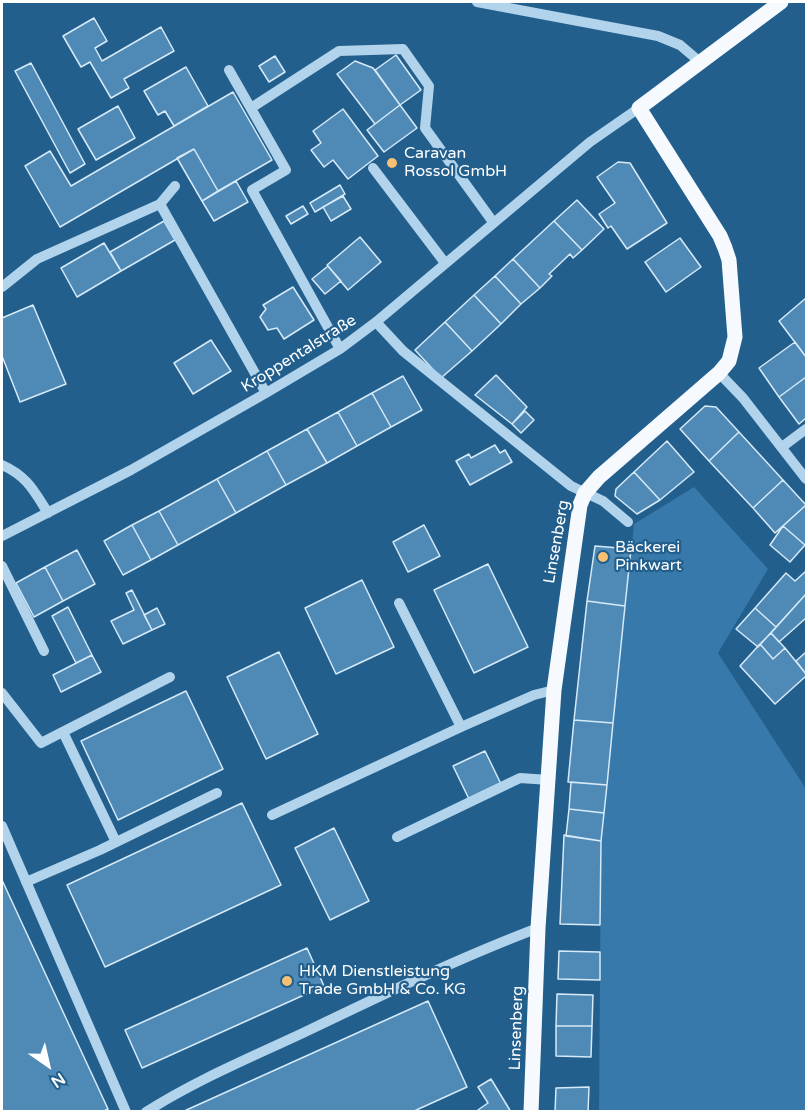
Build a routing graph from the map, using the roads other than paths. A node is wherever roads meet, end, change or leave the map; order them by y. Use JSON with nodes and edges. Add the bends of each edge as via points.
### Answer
{"nodes":[{"id":1,"x":477,"y":2,"type":"edge"},
{"id":2,"x":781,"y":2,"type":"edge"},
{"id":3,"x":700,"y":62,"type":"junction"},
{"id":4,"x":229,"y":70,"type":"dead end"},
{"id":5,"x":251,"y":108,"type":"junction"},
{"id":6,"x":639,"y":108,"type":"junction"},
{"id":7,"x":373,"y":168,"type":"dead end"},
{"id":8,"x":175,"y":186,"type":"dead end"},
{"id":9,"x":160,"y":204,"type":"junction"},
{"id":10,"x":493,"y":222,"type":"junction"},
{"id":11,"x":445,"y":263,"type":"junction"},
{"id":12,"x":2,"y":287,"type":"edge"},
{"id":13,"x":376,"y":322,"type":"junction"},
{"id":14,"x":340,"y":349,"type":"junction"},
{"id":15,"x":719,"y":373,"type":"junction"},
{"id":16,"x":266,"y":393,"type":"junction"},
{"id":17,"x":807,"y":429,"type":"edge"},
{"id":18,"x":782,"y":447,"type":"junction"},
{"id":19,"x":2,"y":465,"type":"edge"},
{"id":20,"x":807,"y":479,"type":"edge"},
{"id":21,"x":585,"y":493,"type":"junction"},
{"id":22,"x":48,"y":513,"type":"junction"},
{"id":23,"x":628,"y":522,"type":"dead end"},
{"id":24,"x":2,"y":536,"type":"edge"},
{"id":25,"x":2,"y":566,"type":"edge"},
{"id":26,"x":399,"y":603,"type":"dead end"},
{"id":27,"x":44,"y":651,"type":"dead end"},
{"id":28,"x":170,"y":677,"type":"dead end"},
{"id":29,"x":554,"y":690,"type":"junction"},
{"id":30,"x":2,"y":693,"type":"edge"},
{"id":31,"x":461,"y":727,"type":"junction"},
{"id":32,"x":63,"y":732,"type":"junction"},
{"id":33,"x":549,"y":780,"type":"junction"},
{"id":34,"x":217,"y":793,"type":"dead end"},
{"id":35,"x":272,"y":815,"type":"dead end"},
{"id":36,"x":2,"y":826,"type":"edge"},
{"id":37,"x":397,"y":837,"type":"dead end"},
{"id":38,"x":116,"y":842,"type":"junction"},
{"id":39,"x":26,"y":882,"type":"junction"},
{"id":40,"x":538,"y":928,"type":"junction"},
{"id":41,"x":126,"y":1112,"type":"edge"},
{"id":42,"x":146,"y":1112,"type":"edge"},
{"id":43,"x":531,"y":1112,"type":"edge"}],
"edges":[{"from":1,"to":3,"type":"street","via":[[658,36],[680,45]]},
{"from":2,"to":3,"type":"main road"},
{"from":3,"to":6,"type":"main road"},
{"from":4,"to":5,"type":"street"},
{"from":5,"to":10,"type":"street","via":[[339,51],[403,50],[429,86],[425,128]]},
{"from":5,"to":14,"type":"street","via":[[286,170],[252,190]]},
{"from":6,"to":10,"type":"street","name":"Kroppentalstraße","via":[[590,142]]},
{"from":6,"to":15,"type":"main road","name":"Linsenberg","via":[[720,236],[729,260],[735,337],[729,361]]},
{"from":7,"to":11,"type":"street"},
{"from":8,"to":9,"type":"street"},
{"from":9,"to":12,"type":"street","via":[[37,259]]},
{"from":9,"to":16,"type":"street"},
{"from":10,"to":11,"type":"street","name":"Kroppentalstraße"},
{"from":11,"to":13,"type":"street","name":"Kroppentalstraße"},
{"from":13,"to":14,"type":"street","name":"Kroppentalstraße"},
{"from":13,"to":21,"type":"street","via":[[404,351],[571,486]]},
{"from":14,"to":16,"type":"street","name":"Kroppentalstraße"},
{"from":15,"to":18,"type":"street"},
{"from":15,"to":21,"type":"main road","name":"Linsenberg"},
{"from":16,"to":22,"type":"street","name":"Kroppentalstraße"},
{"from":17,"to":18,"type":"street"},
{"from":18,"to":20,"type":"street"},
{"from":19,"to":22,"type":"street","via":[[29,483]]},
{"from":21,"to":23,"type":"street","via":[[603,501]]},
{"from":21,"to":29,"type":"main road","name":"Linsenberg","via":[[578,515]]},
{"from":22,"to":24,"type":"street","name":"Kroppentalstraße"},
{"from":25,"to":27,"type":"street"},
{"from":26,"to":31,"type":"street"},
{"from":28,"to":32,"type":"street"},
{"from":29,"to":31,"type":"street"},
{"from":29,"to":33,"type":"main road","name":"Linsenberg"},
{"from":30,"to":32,"type":"street","via":[[41,743]]},
{"from":31,"to":35,"type":"street"},
{"from":32,"to":38,"type":"street"},
{"from":33,"to":37,"type":"street","via":[[520,778]]},
{"from":33,"to":40,"type":"main road","name":"Linsenberg"},
{"from":34,"to":38,"type":"street"},
{"from":36,"to":39,"type":"street"},
{"from":38,"to":39,"type":"street"},
{"from":39,"to":41,"type":"street"},
{"from":40,"to":42,"type":"street","via":[[335,1018],[176,1093]]},
{"from":40,"to":43,"type":"main road","name":"Linsenberg"}]}
